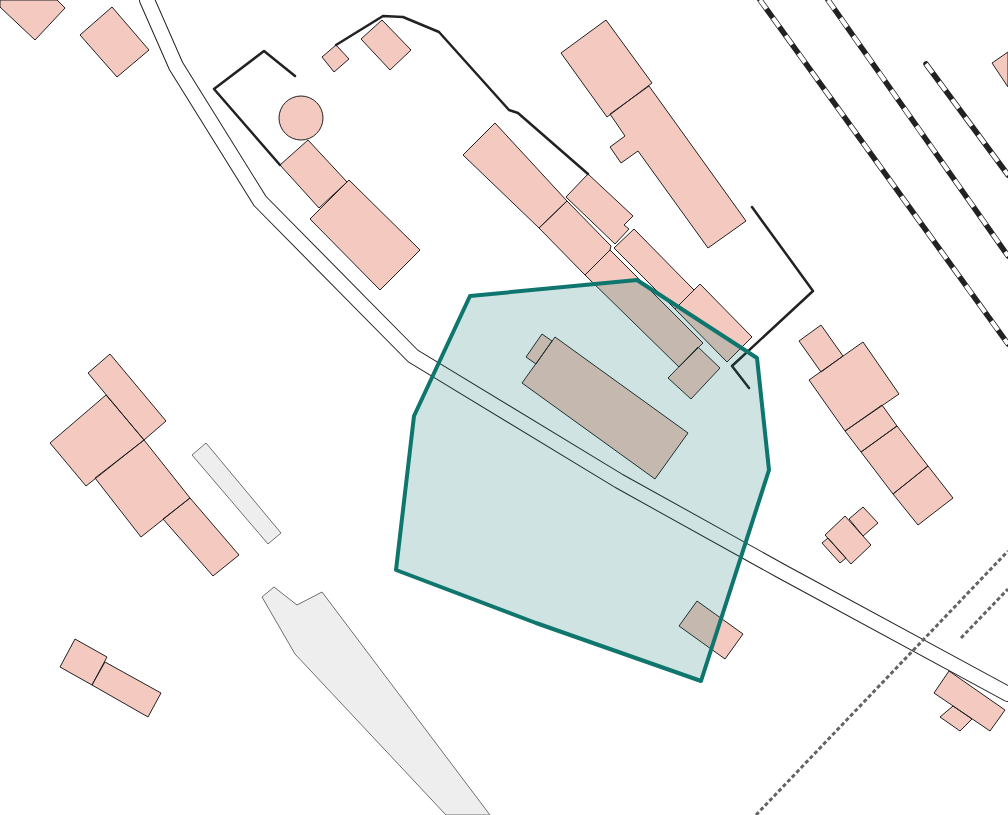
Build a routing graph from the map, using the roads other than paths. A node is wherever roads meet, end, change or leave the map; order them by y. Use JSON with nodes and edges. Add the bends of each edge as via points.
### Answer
{"nodes":[{"id":1,"x":147,"y":0,"type":"edge"},
{"id":2,"x":1008,"y":694,"type":"edge"}],
"edges":[{"from":1,"to":2,"type":"lane","via":[[176,66],[260,201],[413,356],[619,481]]}]}
